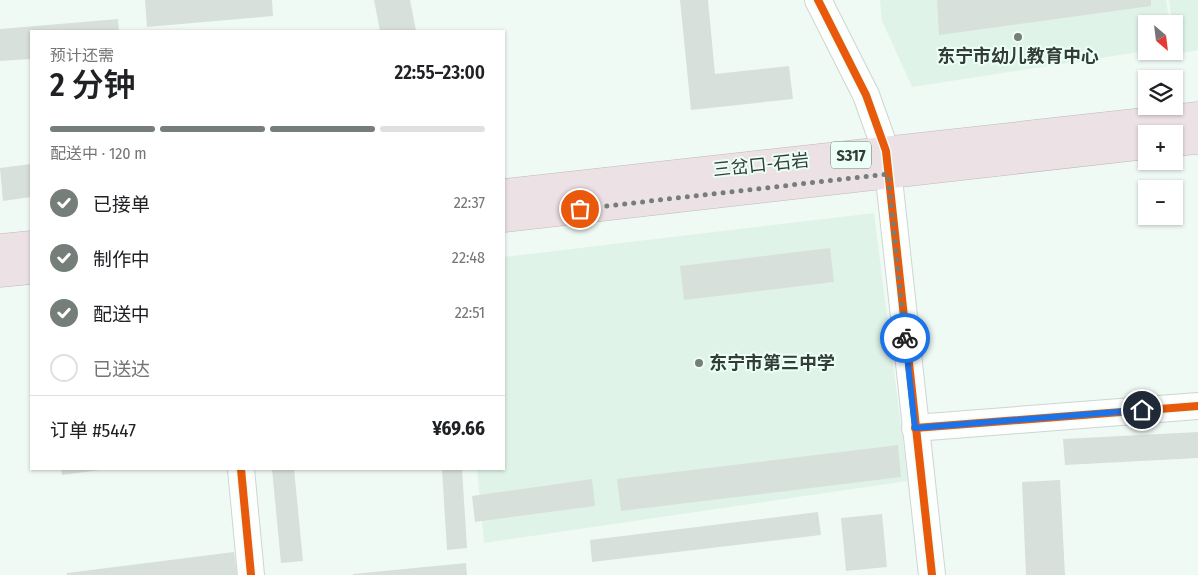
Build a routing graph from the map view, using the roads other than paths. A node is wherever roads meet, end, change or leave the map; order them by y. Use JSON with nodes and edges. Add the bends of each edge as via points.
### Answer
{"nodes":[{"id":1,"x":818,"y":0,"type":"edge"},
{"id":2,"x":1198,"y":116,"type":"edge"},
{"id":3,"x":1198,"y":140,"type":"edge"},
{"id":4,"x":1183,"y":141,"type":"edge"},
{"id":5,"x":1138,"y":146,"type":"edge"},
{"id":6,"x":887,"y":163,"type":"junction"},
{"id":7,"x":505,"y":194,"type":"edge"},
{"id":8,"x":505,"y":218,"type":"edge"},
{"id":9,"x":30,"y":245,"type":"edge"},
{"id":10,"x":0,"y":248,"type":"edge"},
{"id":11,"x":30,"y":270,"type":"edge"},
{"id":12,"x":0,"y":273,"type":"edge"},
{"id":13,"x":1198,"y":406,"type":"edge"},
{"id":14,"x":915,"y":428,"type":"junction"},
{"id":15,"x":241,"y":470,"type":"edge"},
{"id":16,"x":251,"y":575,"type":"edge"},
{"id":17,"x":932,"y":575,"type":"edge"}],
"edges":[{"from":1,"to":6,"type":"street","via":[[866,96]]},
{"from":2,"to":6,"type":"highway","name":"三岔口-石岩","number":"S317"},
{"from":3,"to":4,"type":"highway"},
{"from":5,"to":6,"type":"highway","name":"三岔口-石岩","number":"S317"},
{"from":6,"to":7,"type":"highway","name":"三岔口-石岩","number":"S317"},
{"from":6,"to":8,"type":"highway","name":"三岔口-石岩","number":"S317"},
{"from":6,"to":14,"type":"street"},
{"from":9,"to":10,"type":"highway"},
{"from":11,"to":12,"type":"highway"},
{"from":13,"to":14,"type":"street"},
{"from":14,"to":17,"type":"street"},
{"from":15,"to":16,"type":"street"}]}
